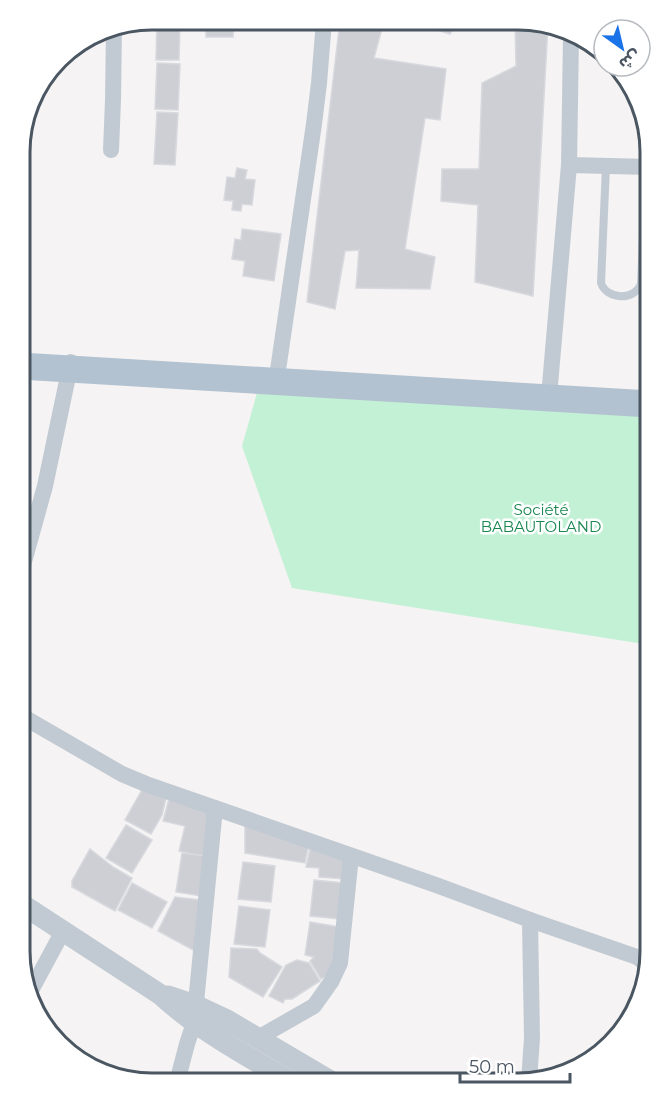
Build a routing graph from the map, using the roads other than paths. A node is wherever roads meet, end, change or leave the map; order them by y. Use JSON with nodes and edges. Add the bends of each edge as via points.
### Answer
{"nodes":[{"id":1,"x":323,"y":30,"type":"edge"},
{"id":2,"x":114,"y":36,"type":"edge"},
{"id":3,"x":571,"y":42,"type":"edge"},
{"id":4,"x":111,"y":150,"type":"dead end"},
{"id":5,"x":569,"y":165,"type":"junction"},
{"id":6,"x":606,"y":166,"type":"junction"},
{"id":7,"x":640,"y":167,"type":"edge"},
{"id":8,"x":640,"y":286,"type":"edge"},
{"id":9,"x":30,"y":356,"type":"edge"},
{"id":10,"x":70,"y":364,"type":"junction"},
{"id":11,"x":30,"y":366,"type":"edge"},
{"id":12,"x":278,"y":370,"type":"junction"},
{"id":13,"x":550,"y":385,"type":"junction"},
{"id":14,"x":640,"y":390,"type":"edge"},
{"id":15,"x":640,"y":403,"type":"edge"},
{"id":16,"x":30,"y":540,"type":"edge"},
{"id":17,"x":30,"y":721,"type":"edge"},
{"id":18,"x":215,"y":808,"type":"junction"},
{"id":19,"x":351,"y":856,"type":"junction"},
{"id":20,"x":30,"y":911,"type":"edge"},
{"id":21,"x":530,"y":920,"type":"junction"},
{"id":22,"x":63,"y":931,"type":"junction"},
{"id":23,"x":640,"y":959,"type":"edge"},
{"id":24,"x":34,"y":984,"type":"edge"},
{"id":25,"x":195,"y":1014,"type":"junction"},
{"id":26,"x":258,"y":1038,"type":"junction"},
{"id":27,"x":179,"y":1073,"type":"edge"},
{"id":28,"x":278,"y":1073,"type":"edge"},
{"id":29,"x":317,"y":1073,"type":"edge"},
{"id":30,"x":530,"y":1073,"type":"edge"}],
"edges":[{"from":1,"to":12,"type":"street","via":[[314,124]]},
{"from":2,"to":4,"type":"street"},
{"from":3,"to":5,"type":"street"},
{"from":5,"to":6,"type":"street"},
{"from":5,"to":13,"type":"street"},
{"from":6,"to":7,"type":"street"},
{"from":6,"to":8,"type":"lane","via":[[600,283],[609,294],[624,296],[633,294]]},
{"from":9,"to":10,"type":"main road"},
{"from":10,"to":11,"type":"main road"},
{"from":10,"to":12,"type":"main road"},
{"from":10,"to":15,"type":"main road"},
{"from":10,"to":16,"type":"street"},
{"from":12,"to":13,"type":"main road"},
{"from":13,"to":14,"type":"main road"},
{"from":17,"to":18,"type":"street","via":[[122,774]]},
{"from":18,"to":19,"type":"street"},
{"from":18,"to":25,"type":"street"},
{"from":19,"to":21,"type":"street"},
{"from":19,"to":26,"type":"street","via":[[340,963],[314,1006]]},
{"from":20,"to":22,"type":"street"},
{"from":21,"to":23,"type":"street"},
{"from":21,"to":30,"type":"street"},
{"from":22,"to":24,"type":"street"},
{"from":22,"to":25,"type":"street"},
{"from":25,"to":26,"type":"street","via":[[227,1020]]},
{"from":25,"to":27,"type":"street"},
{"from":25,"to":28,"type":"street"},
{"from":26,"to":29,"type":"street"}]}
